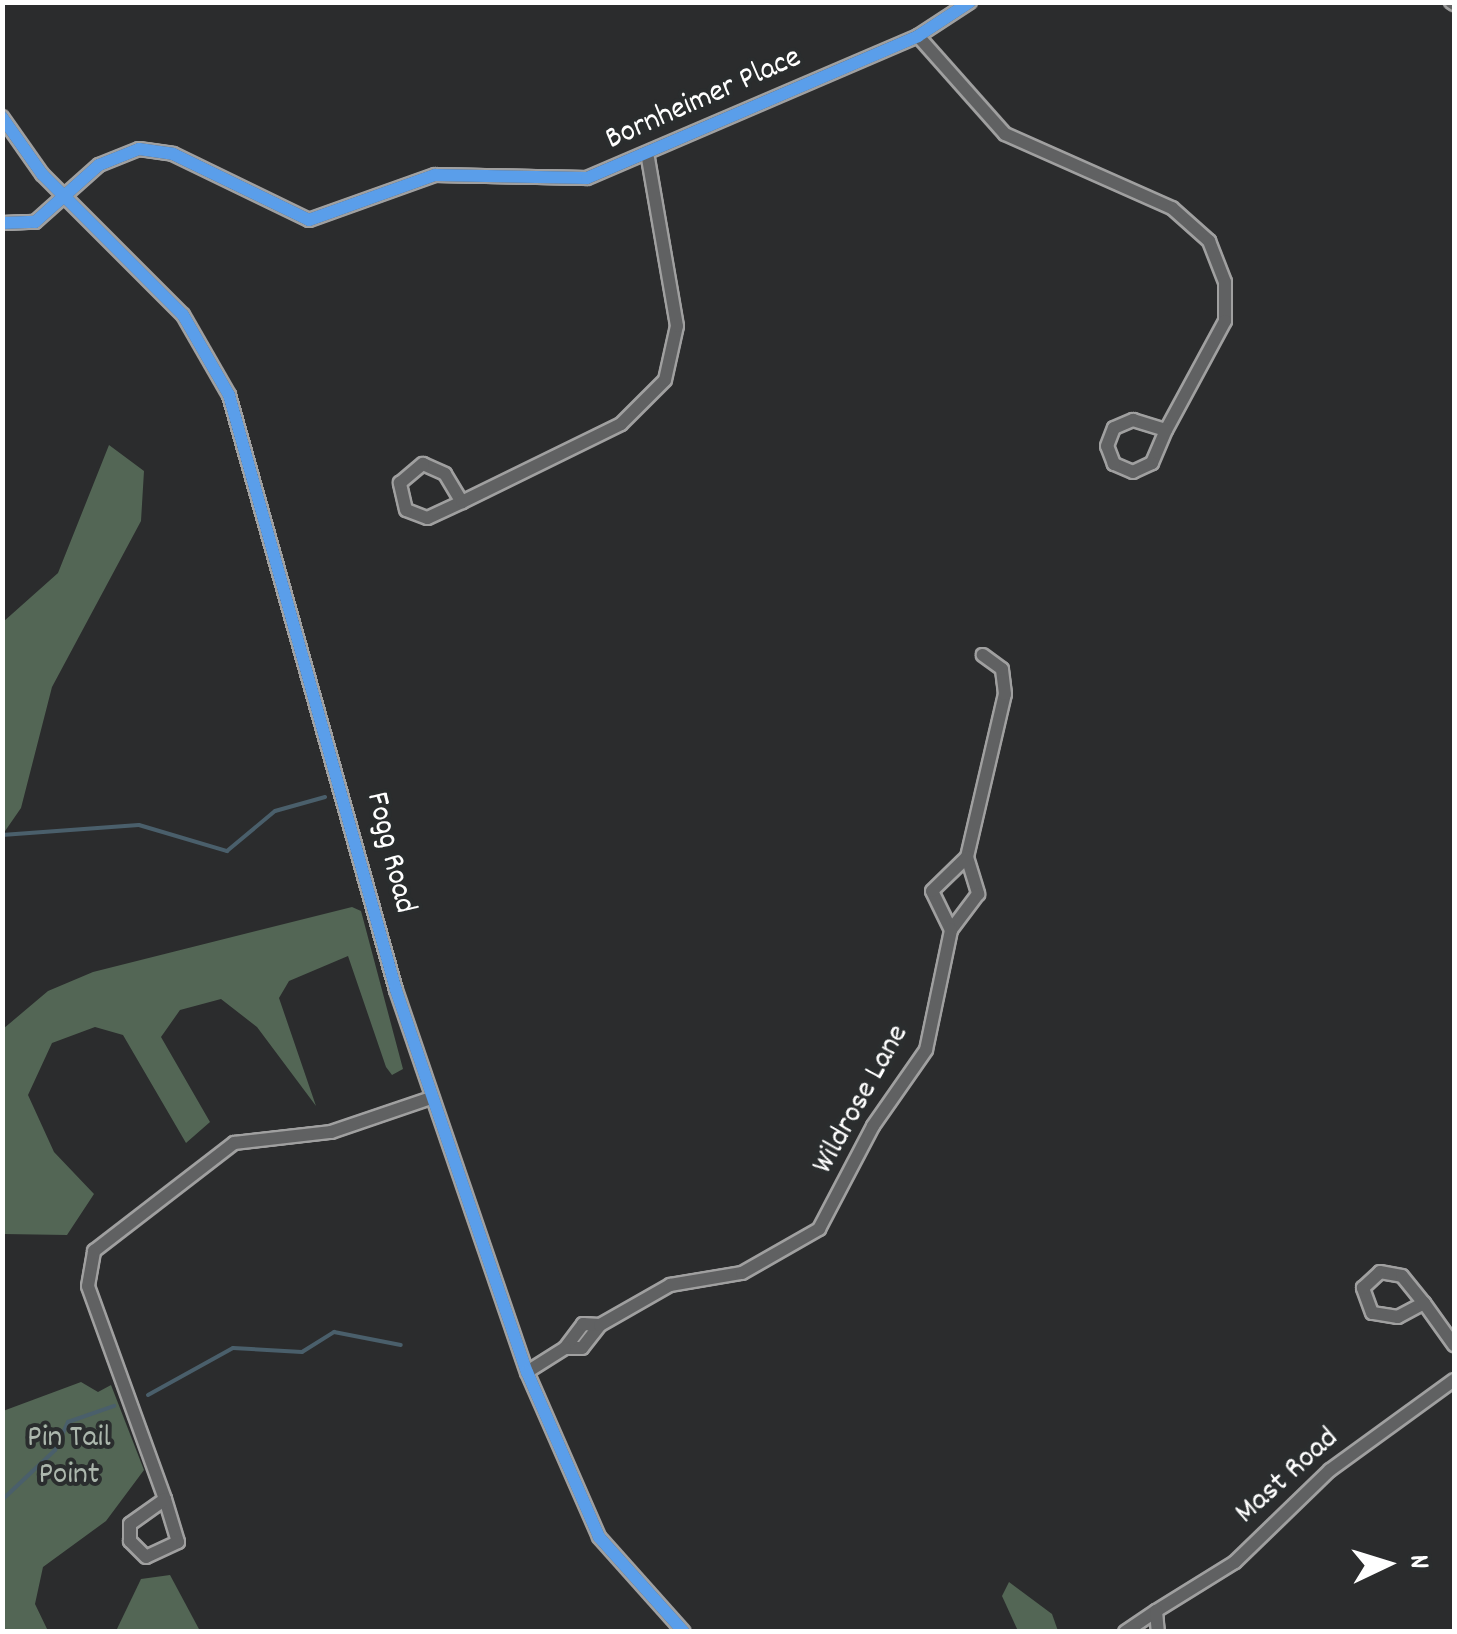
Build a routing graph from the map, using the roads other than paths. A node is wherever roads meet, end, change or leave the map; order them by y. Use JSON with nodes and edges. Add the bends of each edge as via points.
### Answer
{"nodes":[{"id":1,"x":970,"y":2,"type":"edge"},
{"id":2,"x":918,"y":36,"type":"junction"},
{"id":3,"x":2,"y":117,"type":"edge"},
{"id":4,"x":648,"y":158,"type":"junction"},
{"id":5,"x":64,"y":197,"type":"junction"},
{"id":6,"x":2,"y":223,"type":"edge"},
{"id":7,"x":1166,"y":430,"type":"junction"},
{"id":8,"x":462,"y":502,"type":"junction"},
{"id":9,"x":983,"y":655,"type":"dead end"},
{"id":10,"x":967,"y":857,"type":"junction"},
{"id":11,"x":951,"y":930,"type":"junction"},
{"id":12,"x":431,"y":1098,"type":"junction"},
{"id":13,"x":1424,"y":1303,"type":"junction"},
{"id":14,"x":1454,"y":1344,"type":"edge"},
{"id":15,"x":527,"y":1372,"type":"junction"},
{"id":16,"x":1454,"y":1380,"type":"edge"},
{"id":17,"x":166,"y":1499,"type":"junction"},
{"id":18,"x":1156,"y":1611,"type":"junction"},
{"id":19,"x":684,"y":1632,"type":"edge"},
{"id":20,"x":1125,"y":1632,"type":"edge"},
{"id":21,"x":1158,"y":1632,"type":"edge"}],
"edges":[{"from":1,"to":2,"type":"street","name":"Bornheimer Place"},
{"from":2,"to":4,"type":"street","name":"Bornheimer Place"},
{"from":2,"to":7,"type":"street","via":[[1004,134],[1172,208],[1209,240],[1226,282],[1225,321]]},
{"from":3,"to":5,"type":"street","name":"Fogg Road"},
{"from":4,"to":5,"type":"street","name":"Bornheimer Place","via":[[559,181],[421,177],[308,220],[174,154],[139,150],[99,164]]},
{"from":4,"to":8,"type":"street","via":[[677,326],[665,380],[621,424]]},
{"from":5,"to":6,"type":"street","name":"Bornheimer Place","via":[[35,222]]},
{"from":5,"to":12,"type":"street","name":"Fogg Road","via":[[172,302],[229,395]]},
{"from":7,"to":7,"type":"street","via":[[1124,421],[1109,436],[1109,456],[1125,470],[1146,469]]},
{"from":8,"to":8,"type":"street","via":[[416,517],[402,506],[400,483],[415,465],[432,466]]},
{"from":9,"to":10,"type":"street","name":"Wildrose Lane","via":[[1002,669],[1005,694]]},
{"from":10,"to":11,"type":"street","name":"Wildrose Lane","via":[[976,901]]},
{"from":10,"to":11,"type":"street","name":"Wildrose Lane","via":[[932,891]]},
{"from":11,"to":15,"type":"street","name":"Wildrose Lane","via":[[926,1050],[872,1126],[819,1229],[742,1273],[670,1285],[600,1325],[573,1331],[565,1348]]},
{"from":12,"to":15,"type":"street","name":"Fogg Road"},
{"from":12,"to":17,"type":"street","via":[[330,1132],[234,1143],[94,1251],[91,1297]]},
{"from":13,"to":13,"type":"street","via":[[1395,1272],[1375,1274],[1363,1288],[1366,1306],[1383,1316]]},
{"from":13,"to":14,"type":"street"},
{"from":15,"to":19,"type":"street","name":"Fogg Road","via":[[599,1536]]},
{"from":16,"to":18,"type":"street","name":"Mast Road","via":[[1330,1470],[1235,1562]]},
{"from":17,"to":17,"type":"street","via":[[130,1524],[130,1541],[146,1557],[178,1542]]},
{"from":18,"to":20,"type":"street","name":"Mast Road"},
{"from":18,"to":21,"type":"street"}]}
